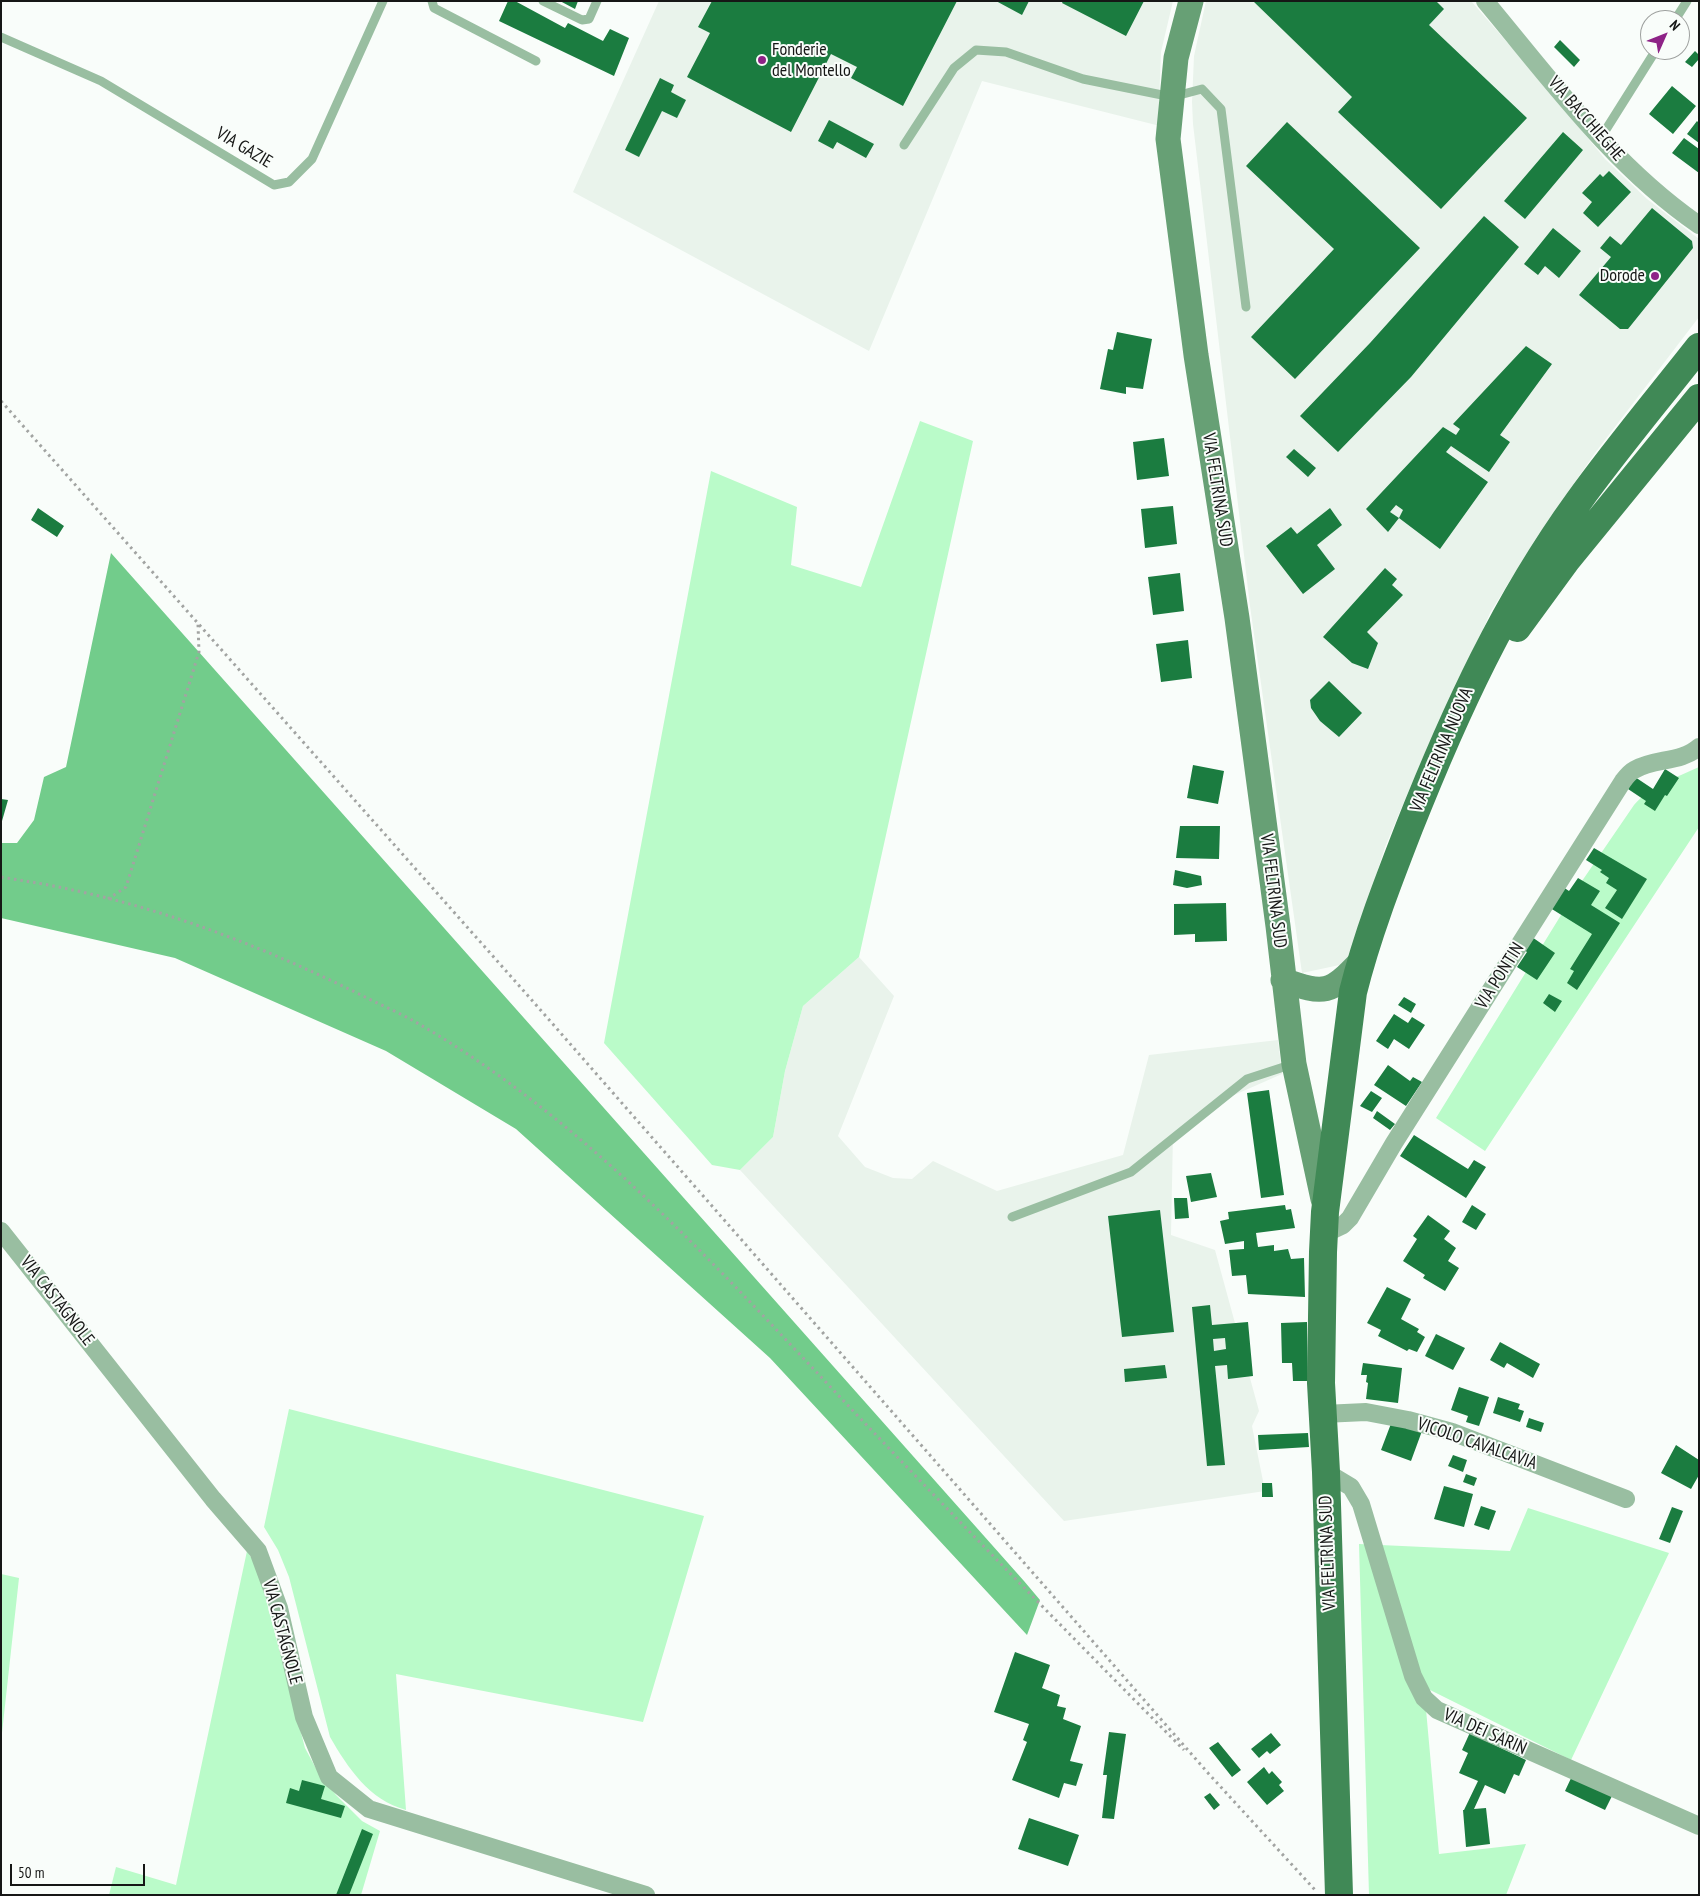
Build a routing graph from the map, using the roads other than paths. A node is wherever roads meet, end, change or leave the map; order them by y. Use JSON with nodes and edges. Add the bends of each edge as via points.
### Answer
{"nodes":[{"id":1,"x":383,"y":1,"type":"edge"},
{"id":2,"x":432,"y":1,"type":"edge"},
{"id":3,"x":543,"y":1,"type":"edge"},
{"id":4,"x":597,"y":1,"type":"edge"},
{"id":5,"x":1192,"y":1,"type":"edge"},
{"id":6,"x":1486,"y":1,"type":"edge"},
{"id":7,"x":1,"y":37,"type":"edge"},
{"id":8,"x":1650,"y":60,"type":"edge"},
{"id":9,"x":536,"y":61,"type":"dead end"},
{"id":10,"x":1172,"y":97,"type":"junction"},
{"id":11,"x":1600,"y":139,"type":"junction"},
{"id":12,"x":904,"y":145,"type":"dead end"},
{"id":13,"x":1699,"y":225,"type":"edge"},
{"id":14,"x":1246,"y":308,"type":"dead end"},
{"id":15,"x":1699,"y":347,"type":"edge"},
{"id":16,"x":1699,"y":398,"type":"edge"},
{"id":17,"x":1444,"y":741,"type":"junction"},
{"id":18,"x":1699,"y":747,"type":"edge"},
{"id":19,"x":1361,"y":961,"type":"junction"},
{"id":20,"x":1283,"y":980,"type":"junction"},
{"id":21,"x":1294,"y":1064,"type":"junction"},
{"id":22,"x":1012,"y":1217,"type":"dead end"},
{"id":23,"x":1325,"y":1223,"type":"junction"},
{"id":24,"x":1,"y":1231,"type":"edge"},
{"id":25,"x":1323,"y":1414,"type":"junction"},
{"id":26,"x":1326,"y":1472,"type":"junction"},
{"id":27,"x":1626,"y":1498,"type":"dead end"},
{"id":28,"x":1699,"y":1826,"type":"edge"},
{"id":29,"x":646,"y":1895,"type":"edge"},
{"id":30,"x":1339,"y":1895,"type":"edge"}],
"edges":[{"from":1,"to":7,"type":"lane","name":"VIA GAZIE","via":[[312,159],[289,182],[274,185],[101,80]]},
{"from":2,"to":9,"type":"lane","via":[[434,8]]},
{"from":3,"to":4,"type":"lane","via":[[582,20],[589,19]]},
{"from":5,"to":10,"type":"main road","name":"VIA FELTRINA SUD","via":[[1176,58]]},
{"from":6,"to":11,"type":"street","name":"VIA BACCHIEGHE"},
{"from":8,"to":11,"type":"lane"},
{"from":10,"to":12,"type":"lane","via":[[1083,79],[1006,52],[976,50],[954,68]]},
{"from":10,"to":14,"type":"lane","via":[[1202,90],[1221,109]]},
{"from":10,"to":20,"type":"main road","name":"VIA FELTRINA SUD","via":[[1168,139],[1196,355],[1238,628]]},
{"from":11,"to":13,"type":"street","name":"VIA BACCHIEGHE","via":[[1673,207]]},
{"from":15,"to":17,"type":"main road","name":"VIA FELTRINA NUOVA","via":[[1578,502],[1522,588],[1484,655]]},
{"from":16,"to":17,"type":"main road","via":[[1528,612]]},
{"from":17,"to":19,"type":"main road","name":"VIA FELTRINA NUOVA"},
{"from":18,"to":23,"type":"street","name":"VIA PONTIN","via":[[1677,758],[1634,770],[1623,781],[1350,1218],[1343,1225]]},
{"from":19,"to":20,"type":"main road","via":[[1330,988],[1318,990]]},
{"from":19,"to":23,"type":"main road","name":"VIA FELTRINA NUOVA","via":[[1348,1024]]},
{"from":20,"to":21,"type":"main road","name":"VIA FELTRINA SUD"},
{"from":21,"to":22,"type":"lane","via":[[1247,1079],[1131,1172]]},
{"from":21,"to":23,"type":"main road","name":"VIA FELTRINA SUD"},
{"from":23,"to":25,"type":"main road","name":"VIA FELTRINA SUD"},
{"from":24,"to":29,"type":"street","name":"VIA CASTAGNOLE","via":[[213,1499],[258,1551],[279,1608],[304,1717],[329,1777],[369,1809]]},
{"from":25,"to":26,"type":"main road","name":"VIA FELTRINA SUD"},
{"from":25,"to":27,"type":"street","name":"VICOLO CAVALCAVIA","via":[[1366,1412],[1452,1432]]},
{"from":26,"to":28,"type":"street","name":"VIA DEI SARIN","via":[[1351,1488],[1361,1504],[1413,1676],[1424,1698],[1437,1710]]},
{"from":26,"to":30,"type":"main road","name":"VIA FELTRINA SUD"}]}
